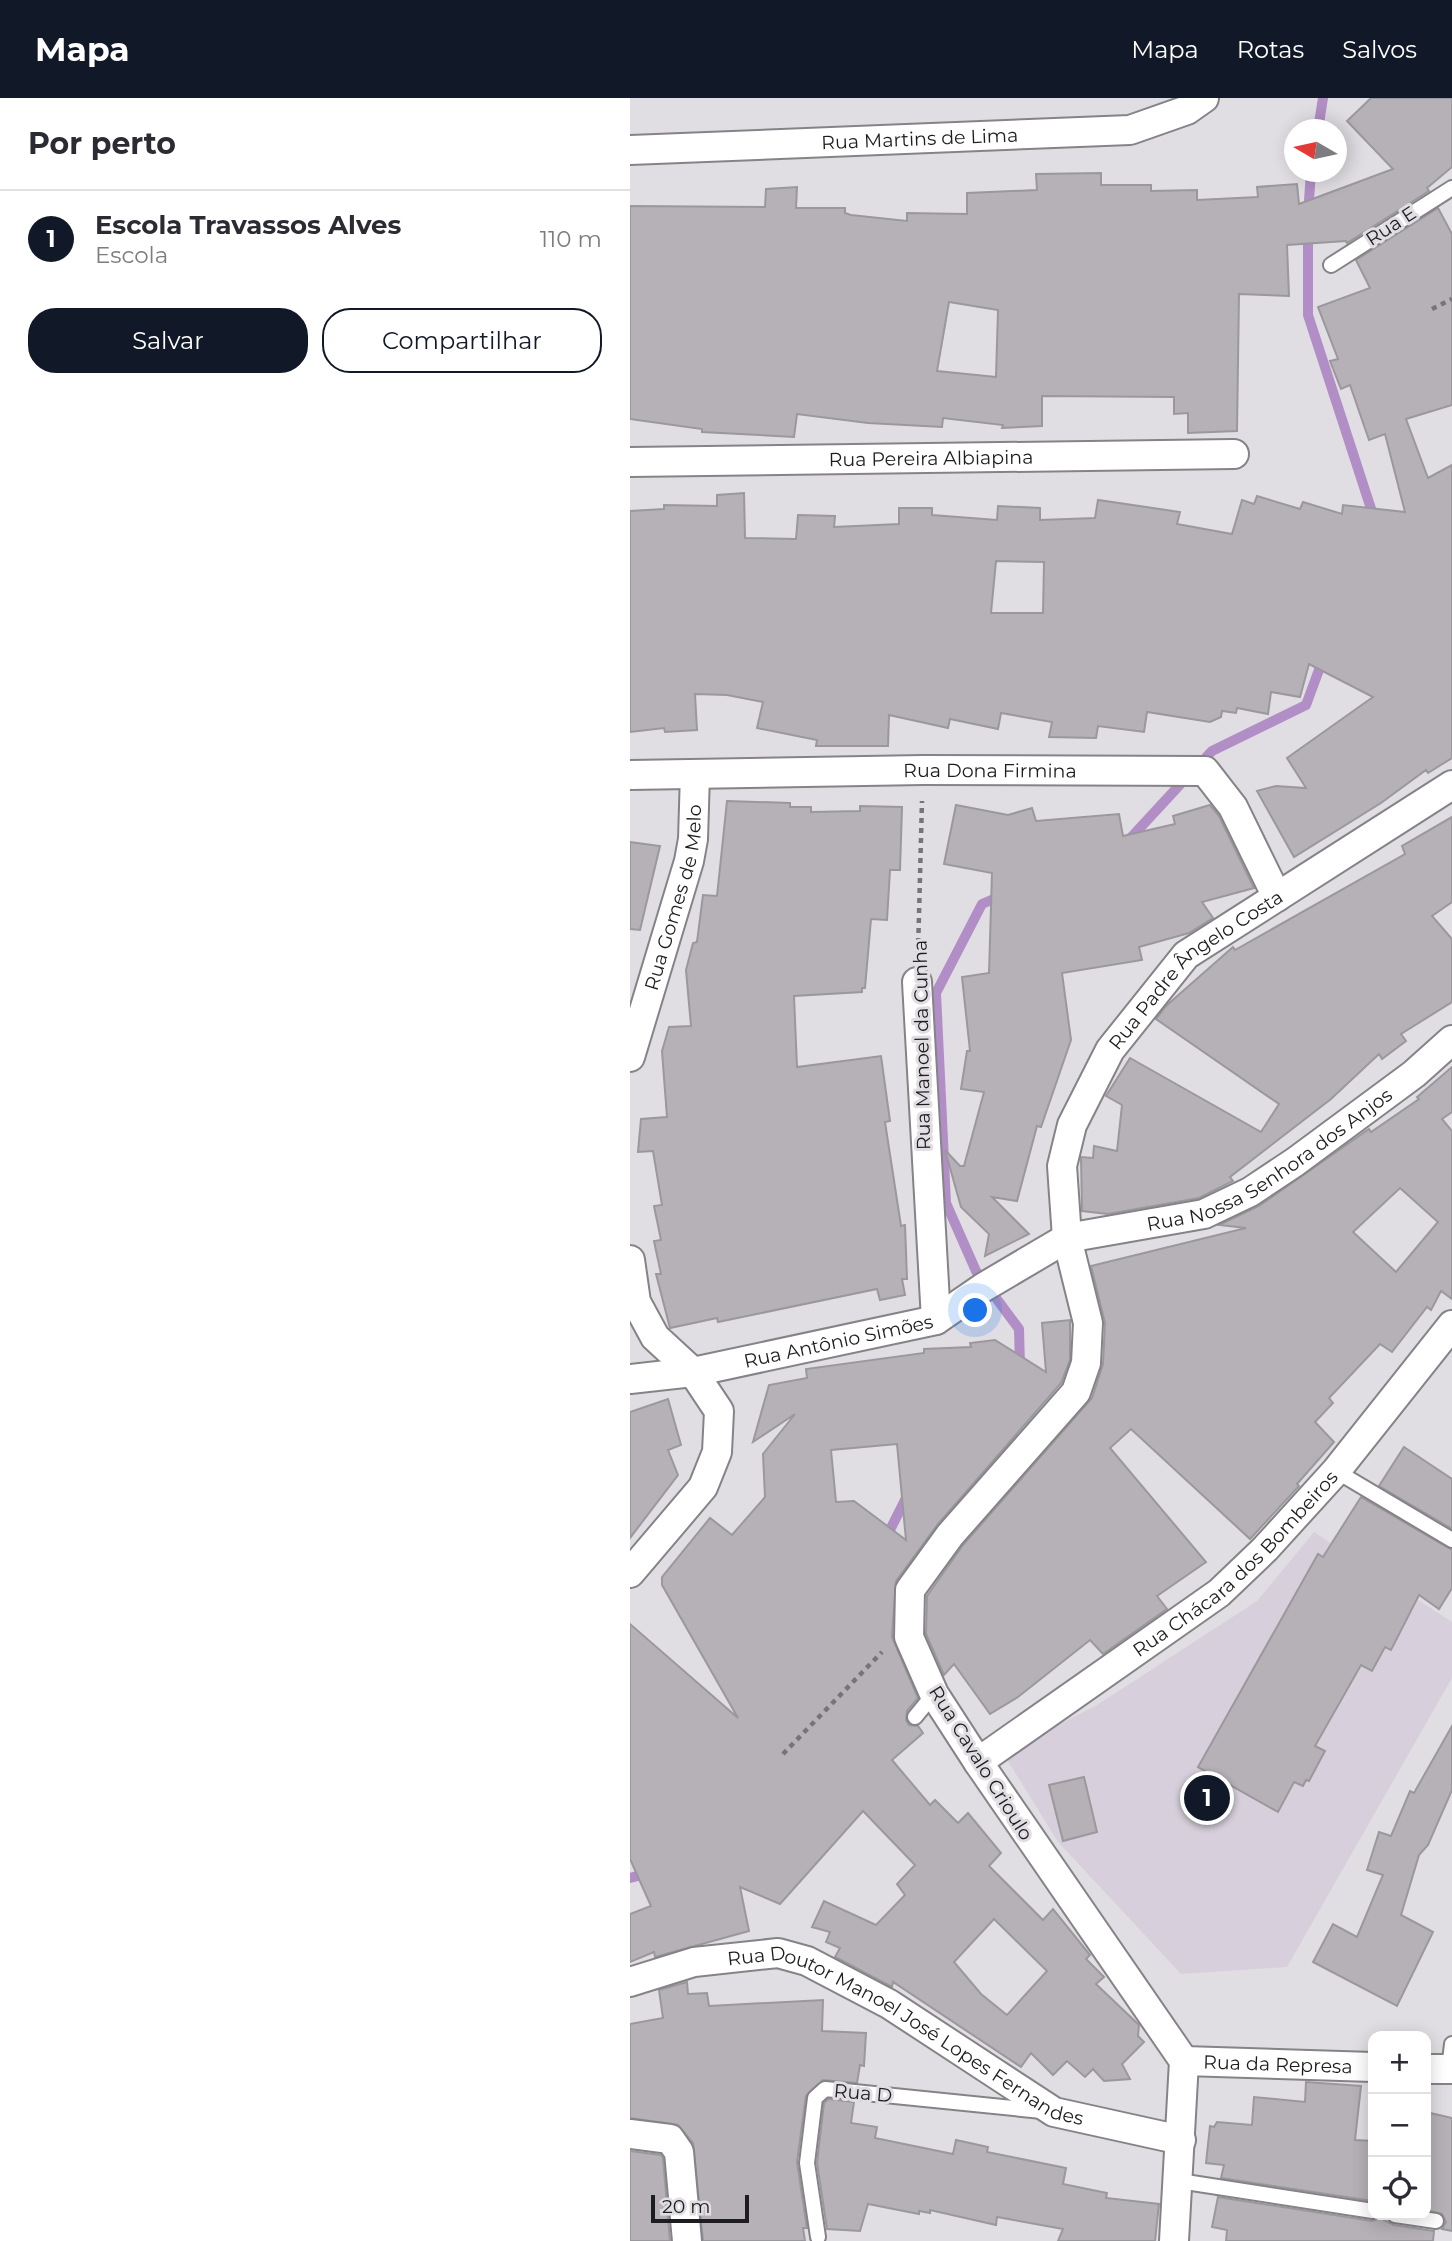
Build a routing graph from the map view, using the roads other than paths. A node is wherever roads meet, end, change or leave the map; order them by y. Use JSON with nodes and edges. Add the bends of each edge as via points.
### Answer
{"nodes":[{"id":1,"x":1205,"y":98,"type":"edge"},
{"id":2,"x":630,"y":149,"type":"edge"},
{"id":3,"x":1452,"y":188,"type":"edge"},
{"id":4,"x":1331,"y":265,"type":"dead end"},
{"id":5,"x":1234,"y":454,"type":"dead end"},
{"id":6,"x":630,"y":462,"type":"edge"},
{"id":7,"x":630,"y":775,"type":"edge"},
{"id":8,"x":695,"y":775,"type":"junction"},
{"id":9,"x":1452,"y":785,"type":"edge"},
{"id":10,"x":1277,"y":897,"type":"junction"},
{"id":11,"x":917,"y":982,"type":"road end"},
{"id":12,"x":1452,"y":1040,"type":"edge"},
{"id":13,"x":630,"y":1057,"type":"edge"},
{"id":14,"x":1068,"y":1238,"type":"junction"},
{"id":15,"x":630,"y":1260,"type":"edge"},
{"id":16,"x":936,"y":1320,"type":"junction"},
{"id":17,"x":1452,"y":1325,"type":"edge"},
{"id":18,"x":693,"y":1372,"type":"junction"},
{"id":19,"x":630,"y":1379,"type":"edge"},
{"id":20,"x":1336,"y":1471,"type":"junction"},
{"id":21,"x":1452,"y":1541,"type":"edge"},
{"id":22,"x":630,"y":1573,"type":"edge"},
{"id":23,"x":934,"y":1694,"type":"junction"},
{"id":24,"x":915,"y":1717,"type":"dead end"},
{"id":25,"x":978,"y":1762,"type":"junction"},
{"id":26,"x":630,"y":1982,"type":"edge"},
{"id":27,"x":1184,"y":2061,"type":"junction"},
{"id":28,"x":1368,"y":2067,"type":"edge"},
{"id":29,"x":1054,"y":2112,"type":"junction"},
{"id":30,"x":630,"y":2134,"type":"edge"},
{"id":31,"x":1181,"y":2140,"type":"junction"},
{"id":32,"x":1179,"y":2180,"type":"junction"},
{"id":33,"x":1368,"y":2210,"type":"edge"},
{"id":34,"x":1429,"y":2220,"type":"edge"},
{"id":35,"x":1436,"y":2221,"type":"dead end"},
{"id":36,"x":818,"y":2237,"type":"dead end"},
{"id":37,"x":687,"y":2241,"type":"edge"},
{"id":38,"x":1174,"y":2241,"type":"edge"}],
"edges":[{"from":1,"to":2,"type":"street","name":"Rua Martins de Lima","via":[[1187,110],[1130,130]]},
{"from":3,"to":4,"type":"lane","name":"Rua E"},
{"from":5,"to":6,"type":"street","name":"Rua Pereira Albiapina"},
{"from":7,"to":8,"type":"street","name":"Rua Dona Firmina"},
{"from":8,"to":10,"type":"street","name":"Rua Dona Firmina","via":[[1193,769],[1233,807]]},
{"from":8,"to":13,"type":"street","name":"Rua Gomes de Melo","via":[[689,861]]},
{"from":9,"to":10,"type":"street","name":"Rua Padre Ângelo Costa"},
{"from":10,"to":14,"type":"street","name":"Rua Padre Ângelo Costa","via":[[1186,955],[1110,1050],[1072,1125],[1062,1166]]},
{"from":11,"to":16,"type":"street","name":"Rua Manoel da Cunha"},
{"from":12,"to":14,"type":"street","name":"Rua Nossa Senhora dos Anjos","via":[[1403,1082],[1250,1192],[1204,1213]]},
{"from":14,"to":16,"type":"street","name":"Rua Antônio Simões"},
{"from":14,"to":23,"type":"street","name":"Rua Cavalo Crioulo","via":[[1088,1323],[1086,1363],[1076,1392],[950,1535],[910,1590],[909,1637]]},
{"from":15,"to":18,"type":"street","via":[[636,1302],[655,1337]]},
{"from":16,"to":18,"type":"street","name":"Rua Antônio Simões"},
{"from":17,"to":20,"type":"street","name":"Rua Chácara dos Bombeiros"},
{"from":18,"to":19,"type":"street","name":"Rua Antônio Simões"},
{"from":18,"to":22,"type":"street","via":[[719,1411],[717,1452],[703,1487]]},
{"from":20,"to":21,"type":"lane"},
{"from":20,"to":25,"type":"street","name":"Rua Chácara dos Bombeiros","via":[[1219,1593]]},
{"from":23,"to":24,"type":"lane"},
{"from":23,"to":25,"type":"street","name":"Rua Cavalo Crioulo"},
{"from":25,"to":27,"type":"street","name":"Rua Cavalo Crioulo"},
{"from":26,"to":29,"type":"street","name":"Rua Doutor Manoel José Lopes Fernandes","via":[[694,1962],[778,1953],[807,1961],[889,2004]]},
{"from":27,"to":28,"type":"street","name":"Rua da Represa"},
{"from":27,"to":31,"type":"street"},
{"from":29,"to":31,"type":"street","name":"Rua Doutor Manoel José Lopes Fernandes"},
{"from":29,"to":36,"type":"lane","name":"Rua D","via":[[825,2089],[815,2098],[807,2163]]},
{"from":30,"to":37,"type":"street","via":[[670,2139],[679,2152]]},
{"from":31,"to":32,"type":"street"},
{"from":32,"to":33,"type":"lane"},
{"from":32,"to":38,"type":"street"},
{"from":34,"to":35,"type":"lane"}]}
